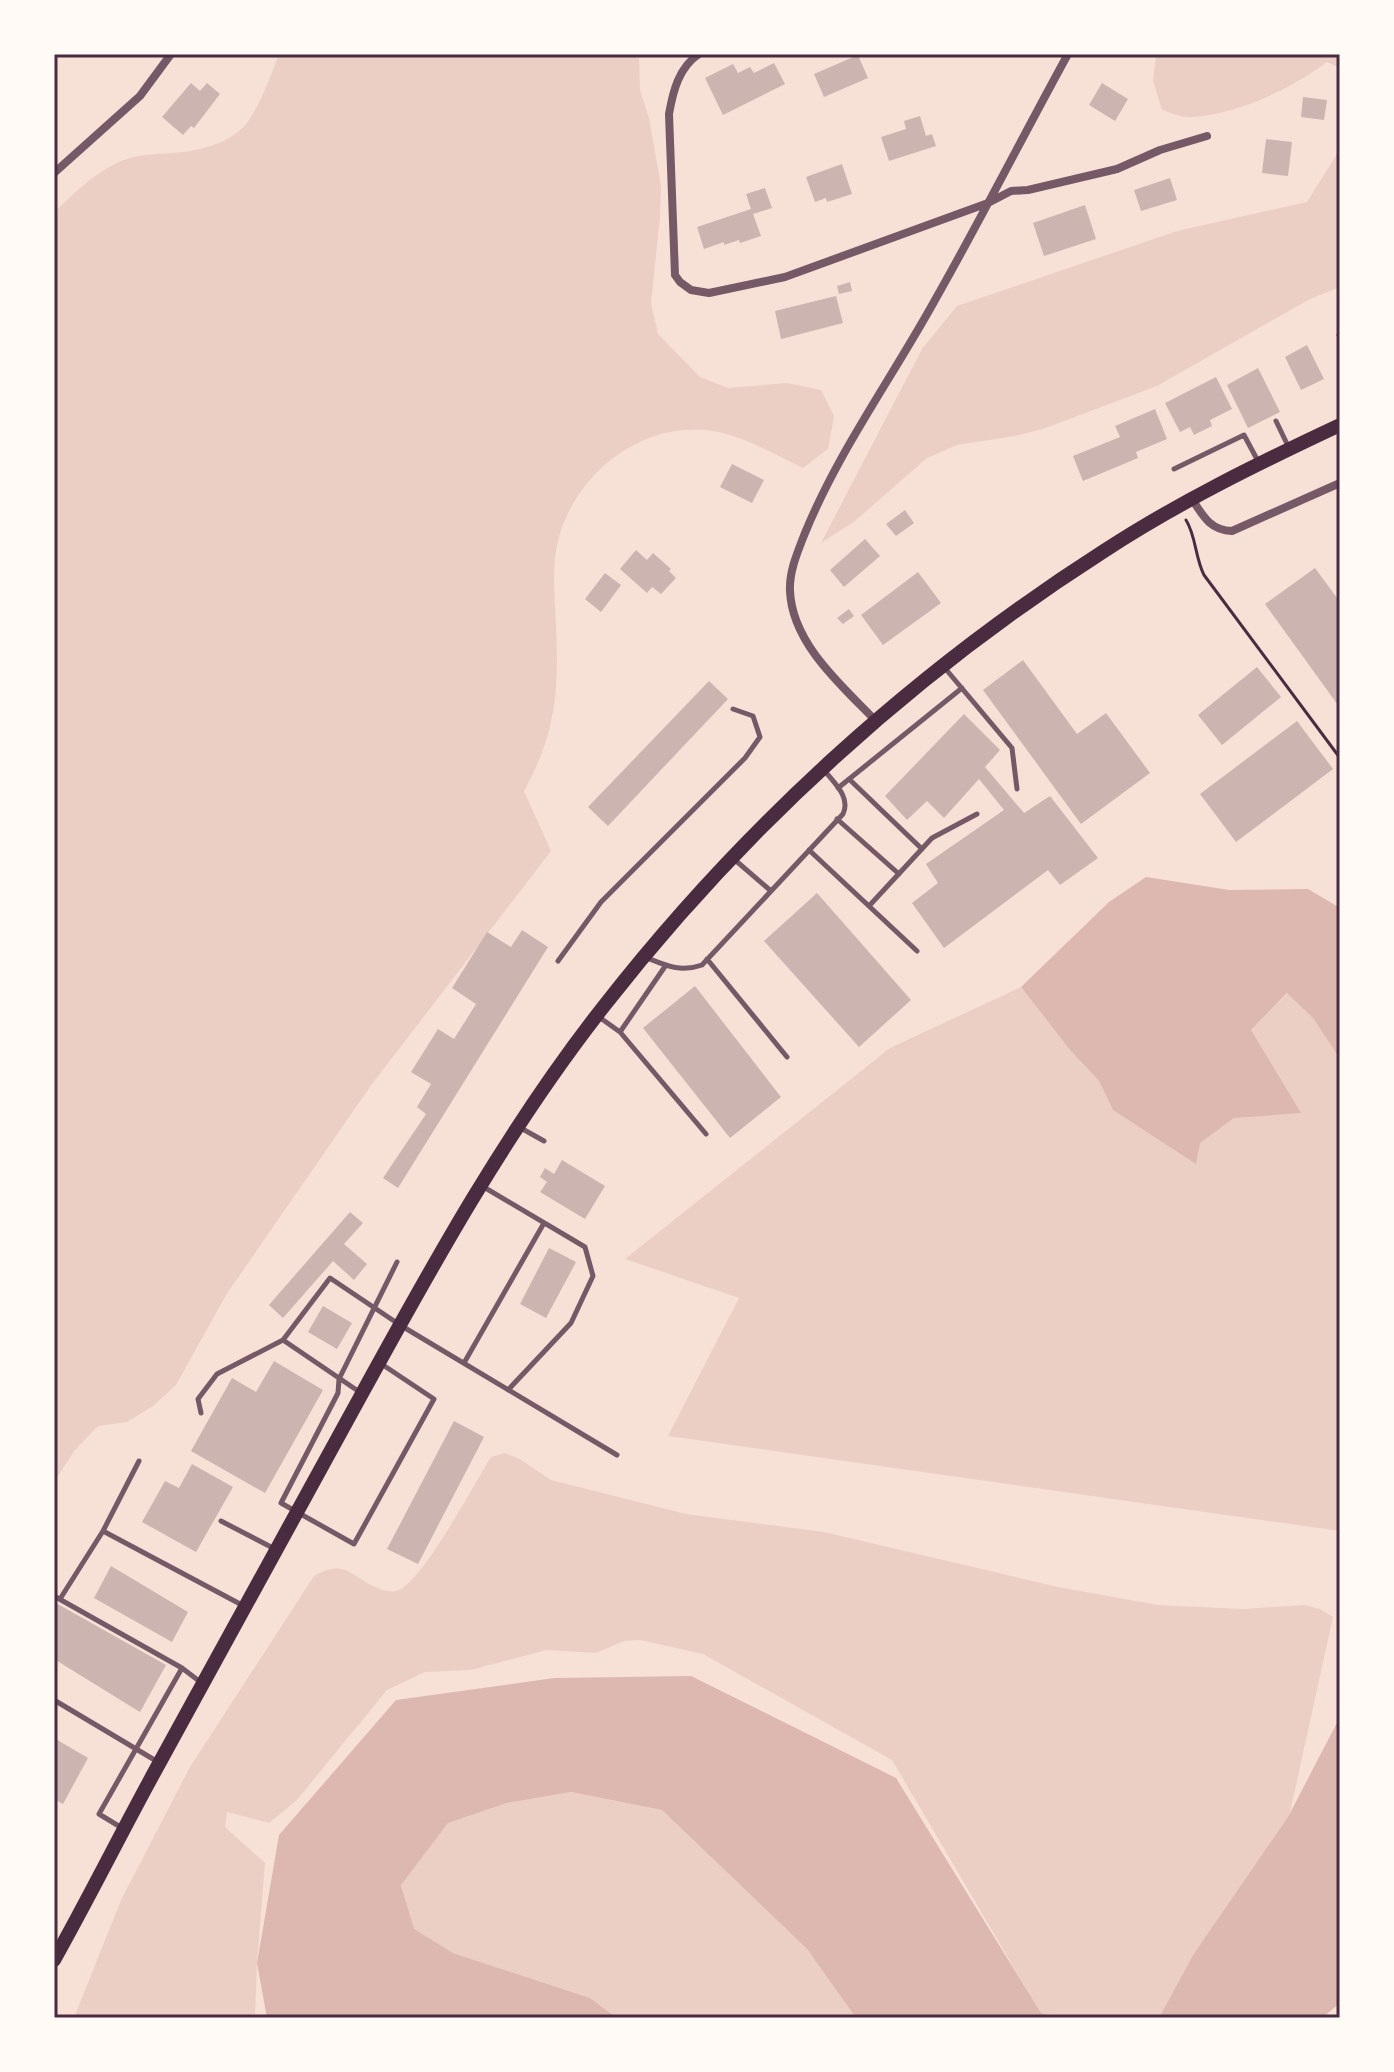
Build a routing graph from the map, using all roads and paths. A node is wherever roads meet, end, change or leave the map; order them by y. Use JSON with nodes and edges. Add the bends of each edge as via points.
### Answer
{"nodes":[{"id":1,"x":171,"y":54,"type":"edge"},
{"id":2,"x":699,"y":54,"type":"edge"},
{"id":3,"x":1068,"y":54,"type":"edge"},
{"id":4,"x":1207,"y":136,"type":"dead end"},
{"id":5,"x":54,"y":173,"type":"edge"},
{"id":6,"x":988,"y":203,"type":"junction"},
{"id":7,"x":1276,"y":421,"type":"dead end"},
{"id":8,"x":1340,"y":425,"type":"edge"},
{"id":9,"x":1289,"y":449,"type":"junction"},
{"id":10,"x":1259,"y":463,"type":"junction"},
{"id":11,"x":1174,"y":469,"type":"dead end"},
{"id":12,"x":1340,"y":483,"type":"edge"},
{"id":13,"x":1192,"y":499,"type":"junction"},
{"id":14,"x":1178,"y":507,"type":"junction"},
{"id":15,"x":943,"y":666,"type":"junction"},
{"id":16,"x":962,"y":688,"type":"junction"},
{"id":17,"x":733,"y":709,"type":"dead end"},
{"id":18,"x":875,"y":720,"type":"junction"},
{"id":19,"x":1340,"y":758,"type":"edge"},
{"id":20,"x":823,"y":768,"type":"junction"},
{"id":21,"x":849,"y":779,"type":"junction"},
{"id":22,"x":838,"y":789,"type":"junction"},
{"id":23,"x":1017,"y":789,"type":"dead end"},
{"id":24,"x":977,"y":814,"type":"dead end"},
{"id":25,"x":837,"y":819,"type":"junction"},
{"id":26,"x":922,"y":849,"type":"junction"},
{"id":27,"x":809,"y":850,"type":"junction"},
{"id":28,"x":732,"y":858,"type":"junction"},
{"id":29,"x":899,"y":874,"type":"junction"},
{"id":30,"x":771,"y":891,"type":"junction"},
{"id":31,"x":869,"y":906,"type":"junction"},
{"id":32,"x":917,"y":951,"type":"dead end"},
{"id":33,"x":644,"y":957,"type":"junction"},
{"id":34,"x":707,"y":959,"type":"junction"},
{"id":35,"x":558,"y":961,"type":"dead end"},
{"id":36,"x":666,"y":965,"type":"junction"},
{"id":37,"x":597,"y":1015,"type":"junction"},
{"id":38,"x":620,"y":1032,"type":"junction"},
{"id":39,"x":787,"y":1057,"type":"dead end"},
{"id":40,"x":518,"y":1126,"type":"junction"},
{"id":41,"x":706,"y":1134,"type":"dead end"},
{"id":42,"x":544,"y":1141,"type":"dead end"},
{"id":43,"x":481,"y":1185,"type":"junction"},
{"id":44,"x":544,"y":1223,"type":"junction"},
{"id":45,"x":397,"y":1262,"type":"dead end"},
{"id":46,"x":374,"y":1308,"type":"junction"},
{"id":47,"x":400,"y":1325,"type":"junction"},
{"id":48,"x":283,"y":1340,"type":"junction"},
{"id":49,"x":379,"y":1362,"type":"junction"},
{"id":50,"x":464,"y":1363,"type":"junction"},
{"id":51,"x":339,"y":1379,"type":"junction"},
{"id":52,"x":508,"y":1390,"type":"junction"},
{"id":53,"x":362,"y":1394,"type":"junction"},
{"id":54,"x":201,"y":1413,"type":"dead end"},
{"id":55,"x":617,"y":1455,"type":"dead end"},
{"id":56,"x":139,"y":1461,"type":"dead end"},
{"id":57,"x":295,"y":1513,"type":"junction"},
{"id":58,"x":221,"y":1521,"type":"dead end"},
{"id":59,"x":103,"y":1531,"type":"junction"},
{"id":60,"x":276,"y":1549,"type":"junction"},
{"id":61,"x":57,"y":1598,"type":"edge"},
{"id":62,"x":246,"y":1608,"type":"junction"},
{"id":63,"x":182,"y":1668,"type":"junction"},
{"id":64,"x":203,"y":1684,"type":"junction"},
{"id":65,"x":54,"y":1700,"type":"edge"},
{"id":66,"x":136,"y":1749,"type":"junction"},
{"id":67,"x":159,"y":1763,"type":"junction"},
{"id":68,"x":124,"y":1829,"type":"junction"},
{"id":69,"x":54,"y":1960,"type":"edge"}],
"edges":[{"from":1,"to":5,"type":"street","via":[[140,96]]},
{"from":2,"to":6,"type":"street","via":[[682,72],[669,114],[675,275],[691,290],[709,293],[785,277]]},
{"from":3,"to":6,"type":"street"},
{"from":4,"to":6,"type":"street","via":[[1117,169],[1011,191]]},
{"from":6,"to":18,"type":"street","via":[[847,447],[794,561],[789,587],[800,629],[828,670]]},
{"from":7,"to":9,"type":"lane"},
{"from":8,"to":9,"type":"main road"},
{"from":9,"to":10,"type":"main road"},
{"from":10,"to":11,"type":"lane","via":[[1244,435]]},
{"from":10,"to":13,"type":"main road"},
{"from":12,"to":13,"type":"street","via":[[1232,531],[1207,522]]},
{"from":13,"to":14,"type":"main road"},
{"from":14,"to":15,"type":"main road","via":[[1043,591]]},
{"from":14,"to":19,"type":"path","via":[[1194,532],[1204,575]]},
{"from":15,"to":16,"type":"lane"},
{"from":15,"to":18,"type":"main road"},
{"from":16,"to":21,"type":"lane"},
{"from":16,"to":23,"type":"lane","via":[[1012,748]]},
{"from":17,"to":35,"type":"lane","via":[[753,716],[760,737],[601,902]]},
{"from":18,"to":20,"type":"main road"},
{"from":20,"to":22,"type":"lane"},
{"from":20,"to":28,"type":"main road"},
{"from":21,"to":22,"type":"lane"},
{"from":21,"to":26,"type":"lane"},
{"from":22,"to":25,"type":"lane","via":[[846,807]]},
{"from":24,"to":26,"type":"lane"},
{"from":25,"to":27,"type":"lane"},
{"from":25,"to":29,"type":"lane"},
{"from":26,"to":29,"type":"lane"},
{"from":27,"to":30,"type":"lane"},
{"from":27,"to":31,"type":"lane"},
{"from":28,"to":30,"type":"lane"},
{"from":28,"to":33,"type":"main road"},
{"from":29,"to":31,"type":"lane"},
{"from":30,"to":34,"type":"lane"},
{"from":31,"to":32,"type":"lane"},
{"from":33,"to":36,"type":"lane"},
{"from":33,"to":37,"type":"main road"},
{"from":34,"to":36,"type":"lane","via":[[690,970]]},
{"from":34,"to":39,"type":"lane"},
{"from":36,"to":38,"type":"lane"},
{"from":37,"to":38,"type":"lane"},
{"from":37,"to":40,"type":"main road"},
{"from":38,"to":41,"type":"lane"},
{"from":40,"to":42,"type":"lane"},
{"from":40,"to":43,"type":"main road"},
{"from":43,"to":44,"type":"lane"},
{"from":43,"to":47,"type":"main road"},
{"from":44,"to":50,"type":"lane"},
{"from":44,"to":52,"type":"lane","via":[[585,1247],[593,1276],[571,1323]]},
{"from":45,"to":46,"type":"lane"},
{"from":46,"to":47,"type":"lane"},
{"from":46,"to":48,"type":"lane","via":[[330,1278]]},
{"from":46,"to":51,"type":"lane"},
{"from":47,"to":49,"type":"main road"},
{"from":47,"to":50,"type":"lane"},
{"from":48,"to":51,"type":"lane"},
{"from":48,"to":54,"type":"lane","via":[[217,1374],[198,1399]]},
{"from":49,"to":53,"type":"main road"},
{"from":49,"to":57,"type":"lane","via":[[434,1399],[354,1544]]},
{"from":50,"to":52,"type":"lane"},
{"from":51,"to":53,"type":"lane"},
{"from":51,"to":57,"type":"lane","via":[[338,1393],[281,1503]]},
{"from":52,"to":55,"type":"lane"},
{"from":53,"to":57,"type":"main road"},
{"from":56,"to":59,"type":"lane"},
{"from":57,"to":60,"type":"main road"},
{"from":58,"to":60,"type":"lane"},
{"from":59,"to":61,"type":"lane"},
{"from":59,"to":62,"type":"lane"},
{"from":60,"to":62,"type":"main road"},
{"from":61,"to":63,"type":"lane"},
{"from":62,"to":64,"type":"main road"},
{"from":63,"to":64,"type":"lane"},
{"from":63,"to":66,"type":"lane"},
{"from":64,"to":67,"type":"main road"},
{"from":65,"to":66,"type":"lane"},
{"from":66,"to":67,"type":"lane"},
{"from":66,"to":68,"type":"lane","via":[[99,1814]]},
{"from":67,"to":68,"type":"main road"},
{"from":68,"to":69,"type":"main road"}]}
